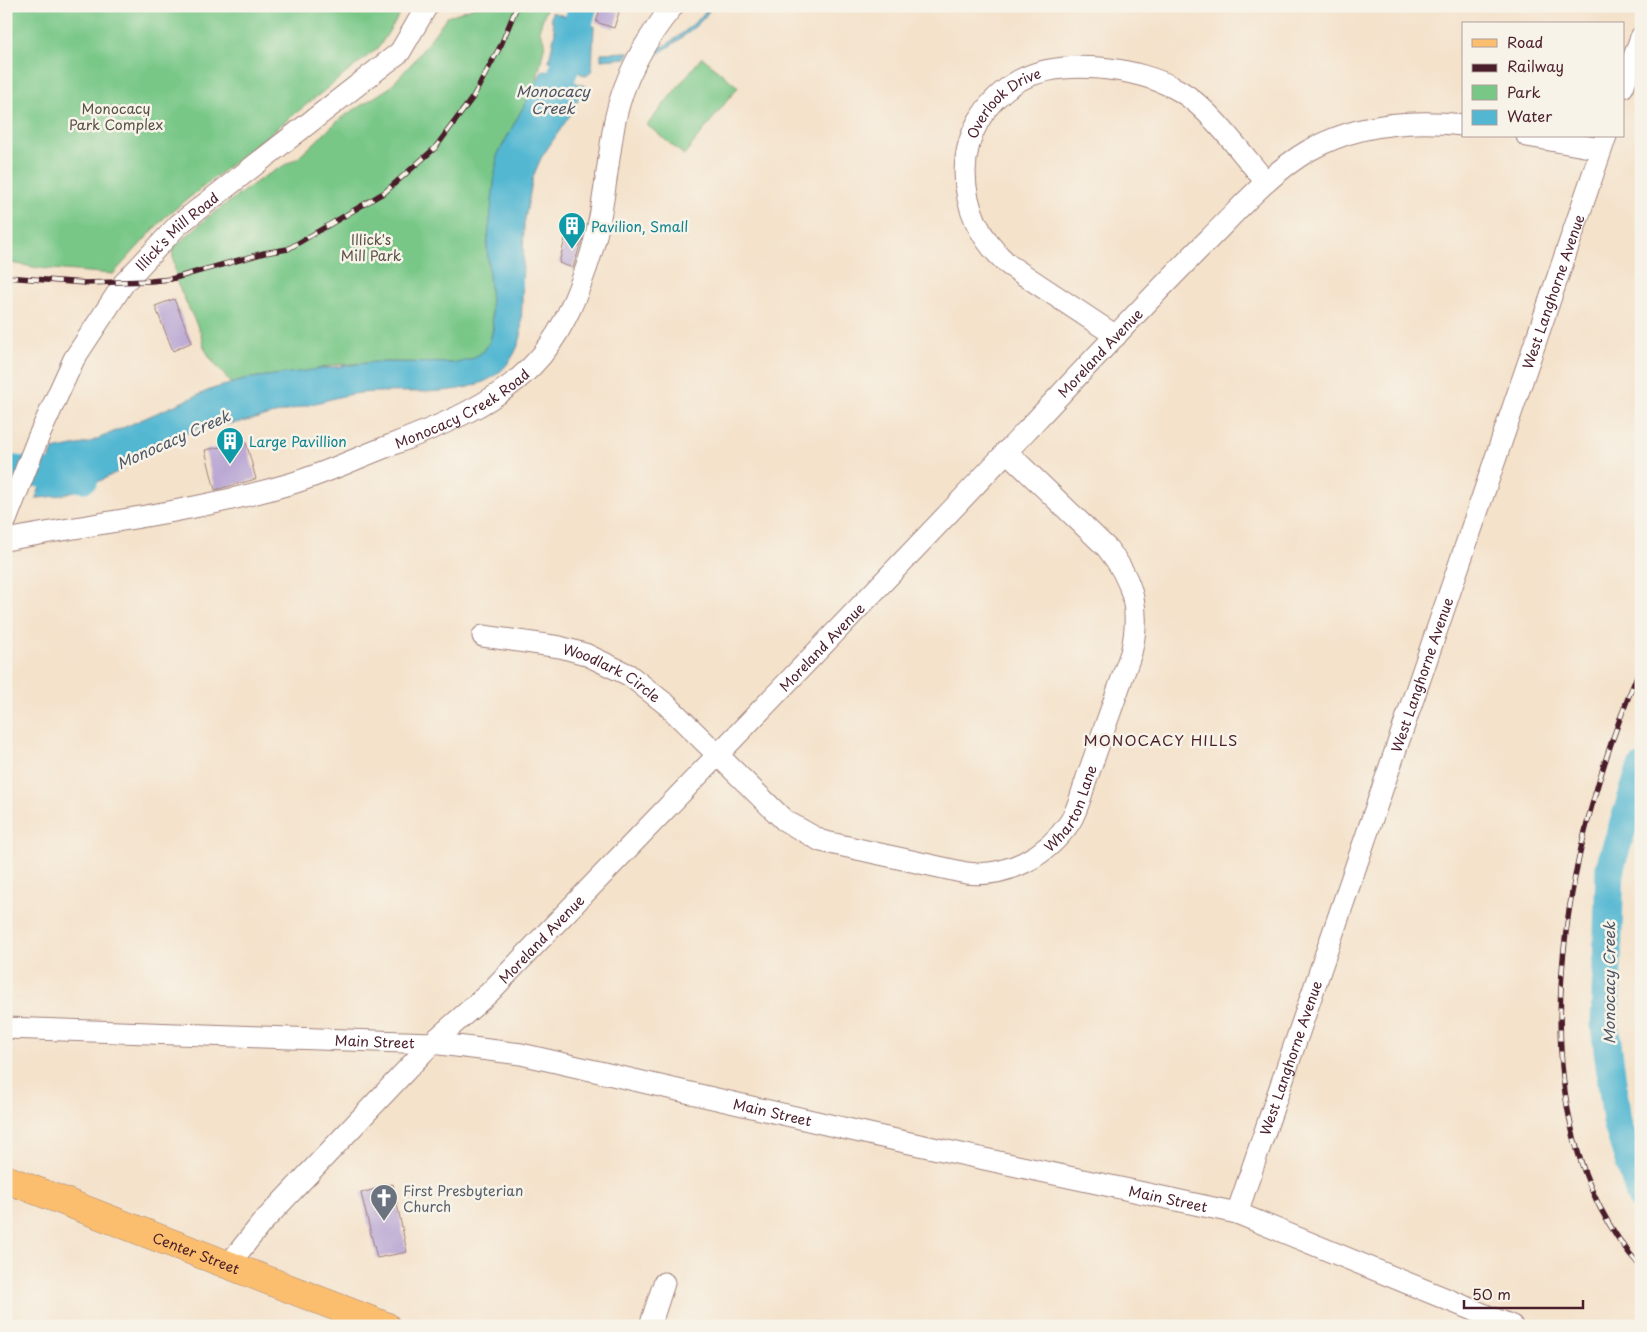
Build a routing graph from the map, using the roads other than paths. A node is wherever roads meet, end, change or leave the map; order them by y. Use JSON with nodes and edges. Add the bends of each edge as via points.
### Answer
{"nodes":[{"id":1,"x":427,"y":6,"type":"edge"},
{"id":2,"x":673,"y":6,"type":"edge"},
{"id":3,"x":1641,"y":37,"type":"edge"},
{"id":4,"x":1624,"y":84,"type":"edge"},
{"id":5,"x":1462,"y":125,"type":"edge"},
{"id":6,"x":1549,"y":138,"type":"edge"},
{"id":7,"x":1603,"y":143,"type":"edge"},
{"id":8,"x":1266,"y":182,"type":"junction"},
{"id":9,"x":1116,"y":336,"type":"junction"},
{"id":10,"x":1006,"y":451,"type":"junction"},
{"id":11,"x":9,"y":512,"type":"edge"},
{"id":12,"x":6,"y":540,"type":"edge"},
{"id":13,"x":483,"y":636,"type":"dead end"},
{"id":14,"x":718,"y":754,"type":"junction"},
{"id":15,"x":6,"y":1028,"type":"edge"},
{"id":16,"x":432,"y":1042,"type":"junction"},
{"id":17,"x":6,"y":1179,"type":"edge"},
{"id":18,"x":1237,"y":1213,"type":"junction"},
{"id":19,"x":229,"y":1264,"type":"junction"},
{"id":20,"x":664,"y":1282,"type":"dead end"},
{"id":21,"x":386,"y":1326,"type":"edge"},
{"id":22,"x":650,"y":1326,"type":"edge"},
{"id":23,"x":1512,"y":1326,"type":"edge"}],
"edges":[{"from":1,"to":11,"type":"street","name":"Illick's Mill Road","via":[[400,52],[178,225],[124,283],[74,359]]},
{"from":2,"to":12,"type":"street","name":"Monocacy Creek Road","via":[[641,50],[625,86],[592,252],[576,298],[543,354],[513,384],[445,422],[294,482],[177,511]]},
{"from":3,"to":4,"type":"street"},
{"from":5,"to":8,"type":"street","name":"Moreland Avenue","via":[[1418,121],[1362,129],[1304,153]]},
{"from":6,"to":7,"type":"street"},
{"from":7,"to":18,"type":"street","name":"West Langhorne Avenue"},
{"from":8,"to":9,"type":"street","name":"Moreland Avenue"},
{"from":8,"to":9,"type":"street","name":"Overlook Drive","via":[[1196,105],[1181,92],[1143,75],[1088,68],[1050,71],[1019,81],[989,106],[969,142],[964,170],[968,204],[978,229],[994,252],[1009,265]]},
{"from":9,"to":10,"type":"street","name":"Moreland Avenue"},
{"from":10,"to":14,"type":"street","name":"Moreland Avenue"},
{"from":10,"to":14,"type":"street","name":"Wharton Lane","via":[[1107,548],[1120,564],[1135,601],[1136,634],[1132,653],[1072,820],[1051,845],[1010,869],[984,875],[927,866],[821,841],[784,820]]},
{"from":13,"to":14,"type":"street","name":"Woodlark Circle","via":[[560,647],[608,664],[652,693]]},
{"from":14,"to":16,"type":"street","name":"Moreland Avenue","via":[[489,993]]},
{"from":15,"to":16,"type":"street","name":"Main Street"},
{"from":16,"to":18,"type":"street","name":"Main Street","via":[[521,1054],[882,1137]]},
{"from":16,"to":19,"type":"street","name":"Moreland Avenue","via":[[260,1224]]},
{"from":17,"to":19,"type":"main road","name":"Center Street"},
{"from":18,"to":23,"type":"street","name":"Main Street"},
{"from":19,"to":21,"type":"main road","name":"Center Street"},
{"from":20,"to":22,"type":"street"}]}
